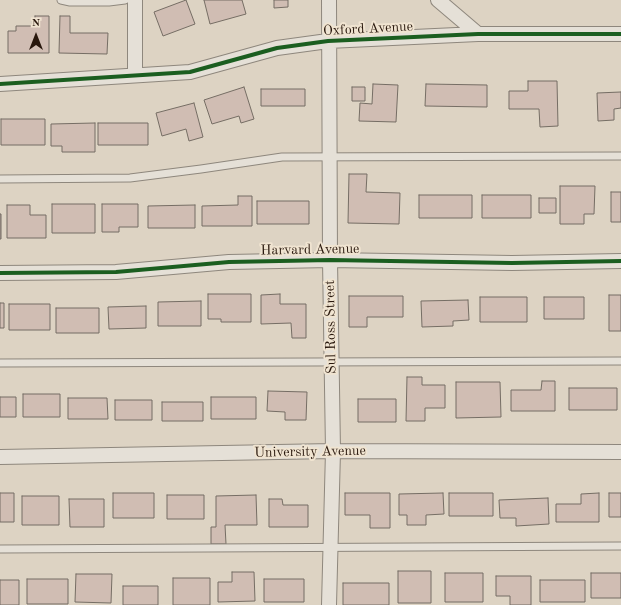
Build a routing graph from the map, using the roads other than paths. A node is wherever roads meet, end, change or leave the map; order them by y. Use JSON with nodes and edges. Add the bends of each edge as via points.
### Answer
{"nodes":[{"id":1,"x":61,"y":0,"type":"edge"},
{"id":2,"x":125,"y":0,"type":"edge"},
{"id":3,"x":135,"y":0,"type":"edge"},
{"id":4,"x":329,"y":0,"type":"edge"},
{"id":5,"x":438,"y":0,"type":"edge"},
{"id":6,"x":478,"y":34,"type":"junction"},
{"id":7,"x":621,"y":34,"type":"edge"},
{"id":8,"x":328,"y":41,"type":"junction"},
{"id":9,"x":135,"y":75,"type":"junction"},
{"id":10,"x":0,"y":84,"type":"edge"},
{"id":11,"x":329,"y":156,"type":"junction"},
{"id":12,"x":621,"y":156,"type":"edge"},
{"id":13,"x":0,"y":179,"type":"edge"},
{"id":14,"x":330,"y":260,"type":"junction"},
{"id":15,"x":621,"y":261,"type":"edge"},
{"id":16,"x":0,"y":272,"type":"edge"},
{"id":17,"x":621,"y":361,"type":"edge"},
{"id":18,"x":331,"y":362,"type":"junction"},
{"id":19,"x":0,"y":363,"type":"edge"},
{"id":20,"x":333,"y":451,"type":"junction"},
{"id":21,"x":621,"y":452,"type":"edge"},
{"id":22,"x":0,"y":456,"type":"edge"},
{"id":23,"x":621,"y":546,"type":"edge"},
{"id":24,"x":0,"y":548,"type":"edge"},
{"id":25,"x":330,"y":548,"type":"junction"},
{"id":26,"x":329,"y":605,"type":"edge"}],
"edges":[{"from":1,"to":2,"type":"lane"},
{"from":3,"to":9,"type":"street"},
{"from":4,"to":8,"type":"street","name":"Sul Ross Street"},
{"from":5,"to":6,"type":"street"},
{"from":6,"to":7,"type":"street","name":"Oxford Avenue"},
{"from":6,"to":8,"type":"street","name":"Oxford Avenue"},
{"from":8,"to":9,"type":"street","name":"Oxford Avenue","via":[[277,48],[190,72]]},
{"from":8,"to":11,"type":"street","name":"Sul Ross Street"},
{"from":9,"to":10,"type":"street","name":"Oxford Avenue"},
{"from":11,"to":12,"type":"lane"},
{"from":11,"to":13,"type":"lane","via":[[282,157],[130,178]]},
{"from":11,"to":14,"type":"street","name":"Sul Ross Street"},
{"from":14,"to":15,"type":"street","name":"Harvard Avenue","via":[[512,263]]},
{"from":14,"to":16,"type":"street","name":"Harvard Avenue","via":[[229,262],[116,272]]},
{"from":14,"to":18,"type":"street","name":"Sul Ross Street"},
{"from":17,"to":18,"type":"lane"},
{"from":18,"to":19,"type":"lane"},
{"from":18,"to":20,"type":"street","name":"Sul Ross Street"},
{"from":20,"to":21,"type":"street","name":"University Avenue"},
{"from":20,"to":22,"type":"street","name":"University Avenue"},
{"from":20,"to":25,"type":"street","name":"Sul Ross Street"},
{"from":23,"to":25,"type":"lane"},
{"from":24,"to":25,"type":"lane"},
{"from":25,"to":26,"type":"street","name":"Sul Ross Street"}]}
